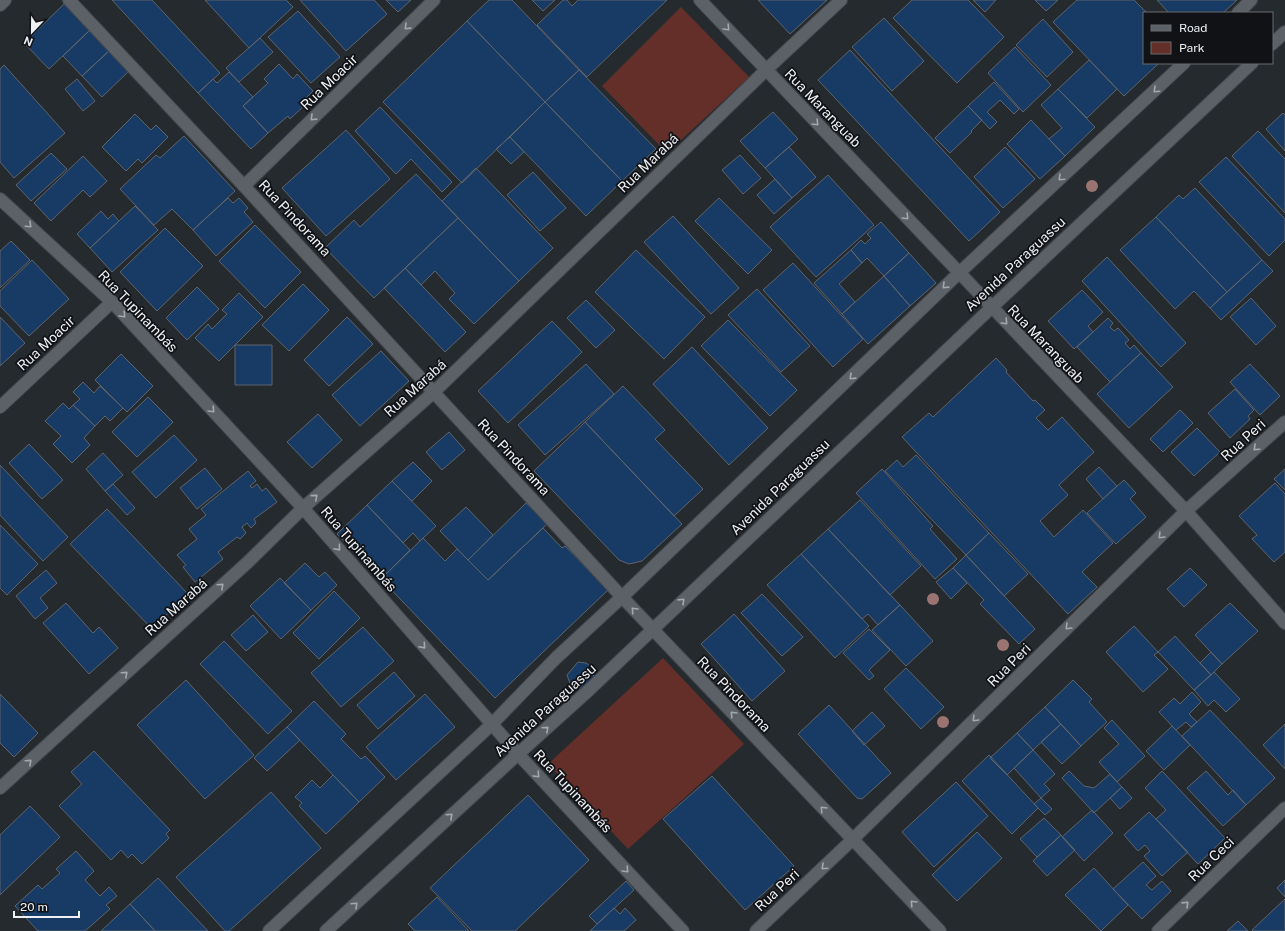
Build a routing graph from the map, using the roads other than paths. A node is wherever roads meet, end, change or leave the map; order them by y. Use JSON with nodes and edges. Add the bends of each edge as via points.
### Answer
{"nodes":[{"id":1,"x":5,"y":0,"type":"edge"},
{"id":2,"x":68,"y":0,"type":"edge"},
{"id":3,"x":434,"y":0,"type":"edge"},
{"id":4,"x":700,"y":0,"type":"edge"},
{"id":5,"x":841,"y":0,"type":"edge"},
{"id":6,"x":1252,"y":0,"type":"edge"},
{"id":7,"x":0,"y":4,"type":"edge"},
{"id":8,"x":1239,"y":12,"type":"edge"},
{"id":9,"x":1285,"y":32,"type":"edge"},
{"id":10,"x":1273,"y":43,"type":"edge"},
{"id":11,"x":1183,"y":64,"type":"edge"},
{"id":12,"x":1251,"y":64,"type":"edge"},
{"id":13,"x":766,"y":70,"type":"junction"},
{"id":14,"x":244,"y":186,"type":"junction"},
{"id":15,"x":0,"y":199,"type":"edge"},
{"id":16,"x":959,"y":273,"type":"junction"},
{"id":17,"x":112,"y":302,"type":"junction"},
{"id":18,"x":991,"y":308,"type":"junction"},
{"id":19,"x":434,"y":392,"type":"junction"},
{"id":20,"x":0,"y":407,"type":"edge"},
{"id":21,"x":1285,"y":422,"type":"edge"},
{"id":22,"x":303,"y":508,"type":"junction"},
{"id":23,"x":1186,"y":512,"type":"junction"},
{"id":24,"x":622,"y":597,"type":"junction"},
{"id":25,"x":1285,"y":623,"type":"edge"},
{"id":26,"x":653,"y":629,"type":"junction"},
{"id":27,"x":492,"y":725,"type":"junction"},
{"id":28,"x":518,"y":754,"type":"junction"},
{"id":29,"x":0,"y":788,"type":"edge"},
{"id":30,"x":1285,"y":808,"type":"edge"},
{"id":31,"x":852,"y":840,"type":"junction"},
{"id":32,"x":269,"y":931,"type":"edge"},
{"id":33,"x":326,"y":931,"type":"edge"},
{"id":34,"x":683,"y":931,"type":"edge"},
{"id":35,"x":756,"y":931,"type":"edge"},
{"id":36,"x":940,"y":931,"type":"edge"},
{"id":37,"x":1158,"y":931,"type":"edge"}],
"edges":[{"from":1,"to":7,"type":"street"},
{"from":2,"to":14,"type":"street","name":"Rua Pindorama"},
{"from":3,"to":14,"type":"street","name":"Rua Moacir","one_way":true},
{"from":4,"to":13,"type":"street","name":"Rua Maranguab","one_way":true},
{"from":5,"to":13,"type":"street","name":"Rua Marabá"},
{"from":6,"to":8,"type":"street"},
{"from":9,"to":10,"type":"street"},
{"from":11,"to":16,"type":"street","name":"Avenida Paraguassu","one_way":true},
{"from":12,"to":18,"type":"street","name":"Avenida Paraguassu"},
{"from":13,"to":16,"type":"street","name":"Rua Maranguab","one_way":true},
{"from":13,"to":19,"type":"street","name":"Rua Marabá"},
{"from":14,"to":19,"type":"street","name":"Rua Pindorama"},
{"from":15,"to":17,"type":"street","name":"Rua Tupinambás","one_way":true},
{"from":16,"to":18,"type":"street","name":"Rua Maranguab"},
{"from":16,"to":24,"type":"street","name":"Avenida Paraguassu","one_way":true},
{"from":17,"to":20,"type":"street","name":"Rua Moacir"},
{"from":17,"to":22,"type":"street","name":"Rua Tupinambás","one_way":true},
{"from":18,"to":23,"type":"street","name":"Rua Maranguab","one_way":true},
{"from":26,"to":18,"type":"street","name":"Avenida Paraguassu","one_way":true},
{"from":22,"to":19,"type":"street","name":"Rua Marabá","one_way":true},
{"from":19,"to":24,"type":"street","name":"Rua Pindorama"},
{"from":21,"to":23,"type":"street","name":"Rua Peri","one_way":true},
{"from":22,"to":27,"type":"street","name":"Rua Tupinambás","one_way":true},
{"from":29,"to":22,"type":"street","name":"Rua Marabá","one_way":true,"via":[[248,562]]},
{"from":23,"to":25,"type":"street","name":"Rua Maranguab"},
{"from":23,"to":31,"type":"street","name":"Rua Peri","one_way":true},
{"from":26,"to":24,"type":"street","name":"Rua Pindorama","one_way":true},
{"from":24,"to":27,"type":"street","name":"Avenida Paraguassu","via":[[556,658]]},
{"from":28,"to":26,"type":"street","name":"Avenida Paraguassu","one_way":true},
{"from":31,"to":26,"type":"street","name":"Rua Pindorama","one_way":true},
{"from":27,"to":28,"type":"street","name":"Rua Tupinambás"},
{"from":27,"to":32,"type":"street","name":"Avenida Paraguassu"},
{"from":33,"to":28,"type":"street","name":"Avenida Paraguassu","one_way":true},
{"from":28,"to":34,"type":"street","name":"Rua Tupinambás","one_way":true},
{"from":37,"to":30,"type":"street","name":"Rua Ceci","one_way":true},
{"from":31,"to":35,"type":"street","name":"Rua Peri","one_way":true},
{"from":36,"to":31,"type":"street","name":"Rua Pindorama","one_way":true}]}
